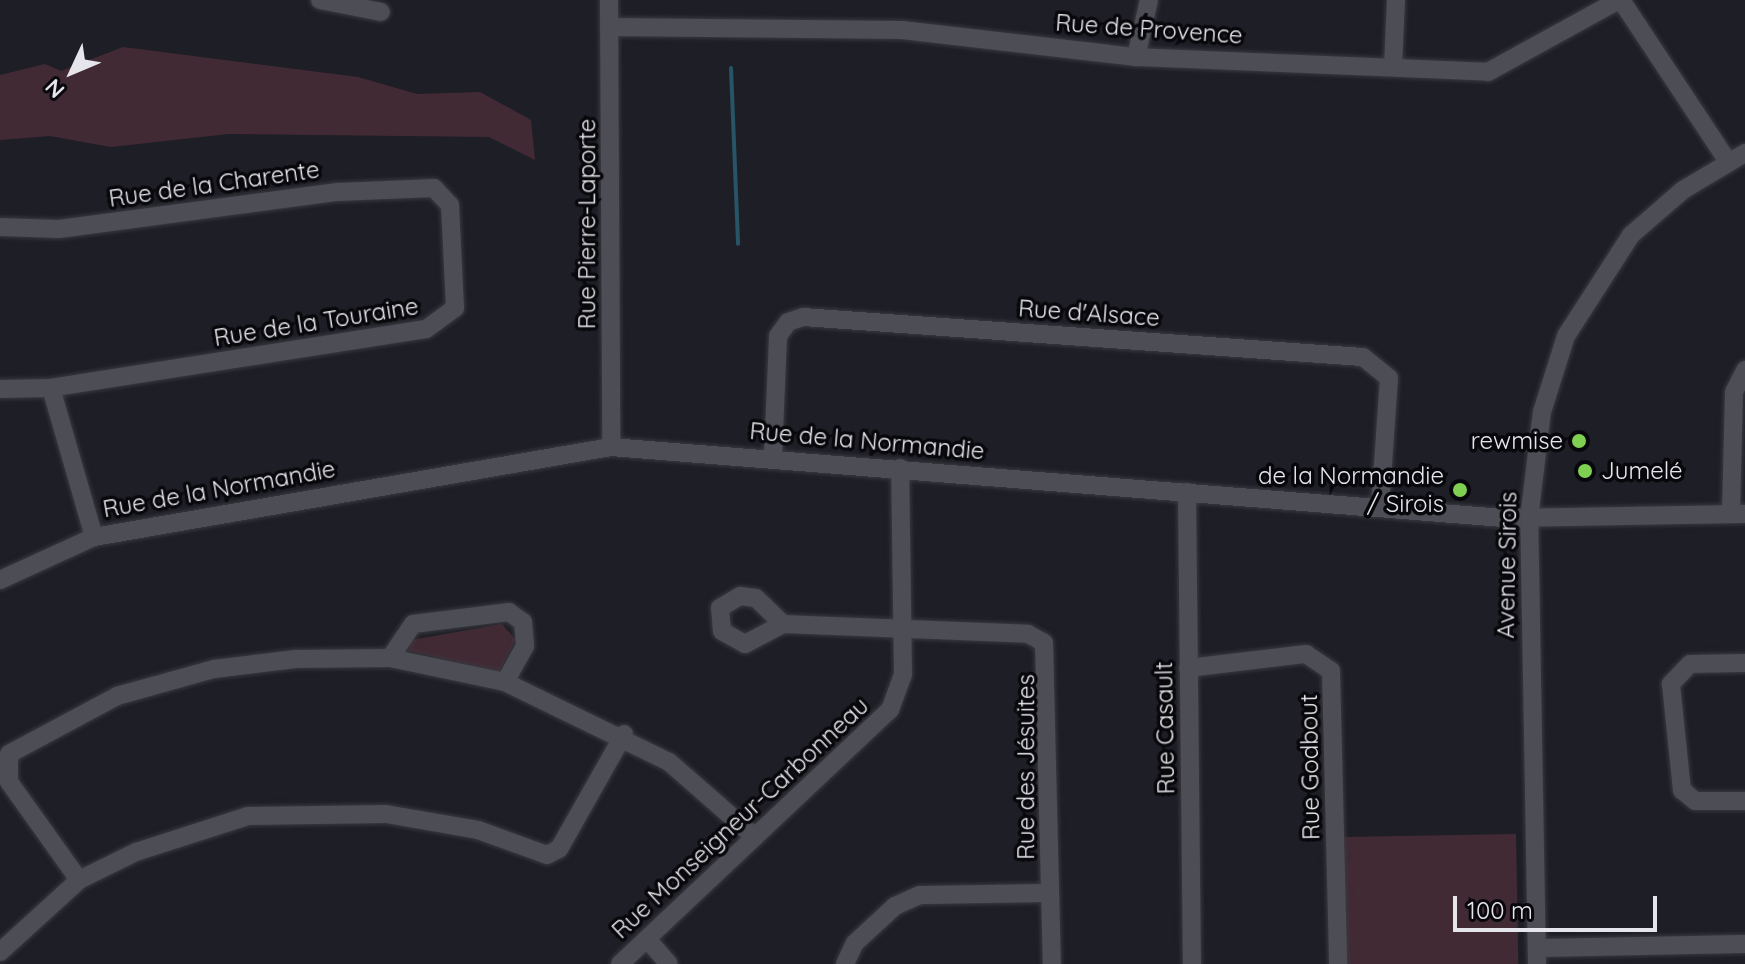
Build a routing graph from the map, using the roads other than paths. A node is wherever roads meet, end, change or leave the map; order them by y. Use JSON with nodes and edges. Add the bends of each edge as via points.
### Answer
{"nodes":[{"id":1,"x":320,"y":0,"type":"edge"},
{"id":2,"x":609,"y":0,"type":"edge"},
{"id":3,"x":1149,"y":0,"type":"edge"},
{"id":4,"x":1396,"y":0,"type":"edge"},
{"id":5,"x":1620,"y":0,"type":"edge"},
{"id":6,"x":381,"y":12,"type":"dead end"},
{"id":7,"x":609,"y":27,"type":"junction"},
{"id":8,"x":1136,"y":57,"type":"junction"},
{"id":9,"x":1393,"y":66,"type":"junction"},
{"id":10,"x":1736,"y":157,"type":"edge"},
{"id":11,"x":434,"y":188,"type":"joint"},
{"id":12,"x":0,"y":227,"type":"edge"},
{"id":13,"x":1745,"y":370,"type":"edge"},
{"id":14,"x":51,"y":388,"type":"junction"},
{"id":15,"x":0,"y":389,"type":"edge"},
{"id":16,"x":611,"y":447,"type":"junction"},
{"id":17,"x":773,"y":456,"type":"junction"},
{"id":18,"x":900,"y":468,"type":"junction"},
{"id":19,"x":1187,"y":492,"type":"junction"},
{"id":20,"x":1380,"y":506,"type":"junction"},
{"id":21,"x":1738,"y":514,"type":"edge"},
{"id":22,"x":1529,"y":519,"type":"junction"},
{"id":23,"x":94,"y":537,"type":"junction"},
{"id":24,"x":0,"y":580,"type":"edge"},
{"id":25,"x":783,"y":624,"type":"dead end"},
{"id":26,"x":902,"y":631,"type":"junction"},
{"id":27,"x":390,"y":658,"type":"junction"},
{"id":28,"x":1745,"y":663,"type":"edge"},
{"id":29,"x":1188,"y":668,"type":"junction"},
{"id":30,"x":505,"y":682,"type":"junction"},
{"id":31,"x":624,"y":734,"type":"junction"},
{"id":32,"x":1745,"y":801,"type":"edge"},
{"id":33,"x":755,"y":837,"type":"junction"},
{"id":34,"x":79,"y":880,"type":"junction"},
{"id":35,"x":1050,"y":893,"type":"junction"},
{"id":36,"x":647,"y":939,"type":"junction"},
{"id":37,"x":1745,"y":944,"type":"edge"},
{"id":38,"x":0,"y":952,"type":"edge"},
{"id":39,"x":1537,"y":956,"type":"edge"},
{"id":40,"x":620,"y":964,"type":"edge"},
{"id":41,"x":669,"y":964,"type":"edge"},
{"id":42,"x":845,"y":964,"type":"edge"},
{"id":43,"x":1052,"y":964,"type":"edge"},
{"id":44,"x":1192,"y":964,"type":"edge"},
{"id":45,"x":1338,"y":964,"type":"edge"}],
"edges":[{"from":1,"to":6,"type":"street"},
{"from":2,"to":7,"type":"street","name":"Rue Pierre-Laporte"},
{"from":3,"to":8,"type":"street"},
{"from":4,"to":9,"type":"street"},
{"from":5,"to":9,"type":"street","name":"Rue de Provence","via":[[1488,72]]},
{"from":5,"to":10,"type":"street"},
{"from":7,"to":8,"type":"street","name":"Rue de Provence","via":[[902,30]]},
{"from":7,"to":16,"type":"street","name":"Rue Pierre-Laporte"},
{"from":8,"to":9,"type":"street","name":"Rue de Provence"},
{"from":10,"to":22,"type":"street","name":"Avenue Sirois","via":[[1644,220],[1582,306],[1542,412]]},
{"from":11,"to":12,"type":"street","name":"Rue de la Charente","via":[[338,192],[59,229]]},
{"from":11,"to":14,"type":"street","name":"Rue de la Touraine","via":[[450,205],[455,308],[439,326]]},
{"from":13,"to":21,"type":"street","via":[[1734,392]]},
{"from":14,"to":15,"type":"street","name":"Rue de la Touraine"},
{"from":14,"to":23,"type":"street"},
{"from":16,"to":17,"type":"street","name":"Rue de la Normandie"},
{"from":16,"to":23,"type":"street","name":"Rue de la Normandie"},
{"from":17,"to":18,"type":"street","name":"Rue de la Normandie"},
{"from":17,"to":20,"type":"street","name":"Rue d'Alsace","via":[[778,336],[788,322],[803,317],[1363,357],[1389,378]]},
{"from":18,"to":19,"type":"street","name":"Rue de la Normandie"},
{"from":18,"to":26,"type":"street","name":"Rue Monseigneur-Carbonneau"},
{"from":19,"to":20,"type":"street","name":"Rue de la Normandie"},
{"from":19,"to":29,"type":"street","name":"Rue Casault"},
{"from":20,"to":22,"type":"street","name":"Rue de la Normandie"},
{"from":21,"to":22,"type":"street","name":"Rue de la Normandie"},
{"from":22,"to":39,"type":"street","name":"Avenue Sirois"},
{"from":23,"to":24,"type":"street","name":"Rue de la Normandie"},
{"from":25,"to":26,"type":"street","name":"Rue des Jésuites"},
{"from":26,"to":33,"type":"street","name":"Rue Monseigneur-Carbonneau","via":[[903,675],[890,710]]},
{"from":26,"to":35,"type":"street","name":"Rue des Jésuites","via":[[1028,634],[1044,643]]},
{"from":27,"to":30,"type":"street"},
{"from":27,"to":30,"type":"street","via":[[413,624],[509,612],[523,622],[525,646]]},
{"from":27,"to":34,"type":"street","via":[[214,669],[117,696],[37,733],[5,766]]},
{"from":28,"to":32,"type":"street","via":[[1690,664],[1671,684],[1682,790],[1695,801]]},
{"from":29,"to":44,"type":"street","name":"Rue Casault"},
{"from":29,"to":45,"type":"street","name":"Rue Godbout","via":[[1306,654],[1331,671]]},
{"from":30,"to":31,"type":"street"},
{"from":31,"to":33,"type":"street","via":[[669,762]]},
{"from":31,"to":34,"type":"street","via":[[559,849],[547,855],[478,830],[336,810],[248,816],[136,852]]},
{"from":33,"to":36,"type":"street","name":"Rue Monseigneur-Carbonneau"},
{"from":34,"to":38,"type":"street"},
{"from":35,"to":42,"type":"street","via":[[920,895],[885,915]]},
{"from":35,"to":43,"type":"street","name":"Rue des Jésuites"},
{"from":36,"to":40,"type":"street","name":"Rue Monseigneur-Carbonneau"},
{"from":36,"to":41,"type":"street"},
{"from":37,"to":39,"type":"street"}]}
